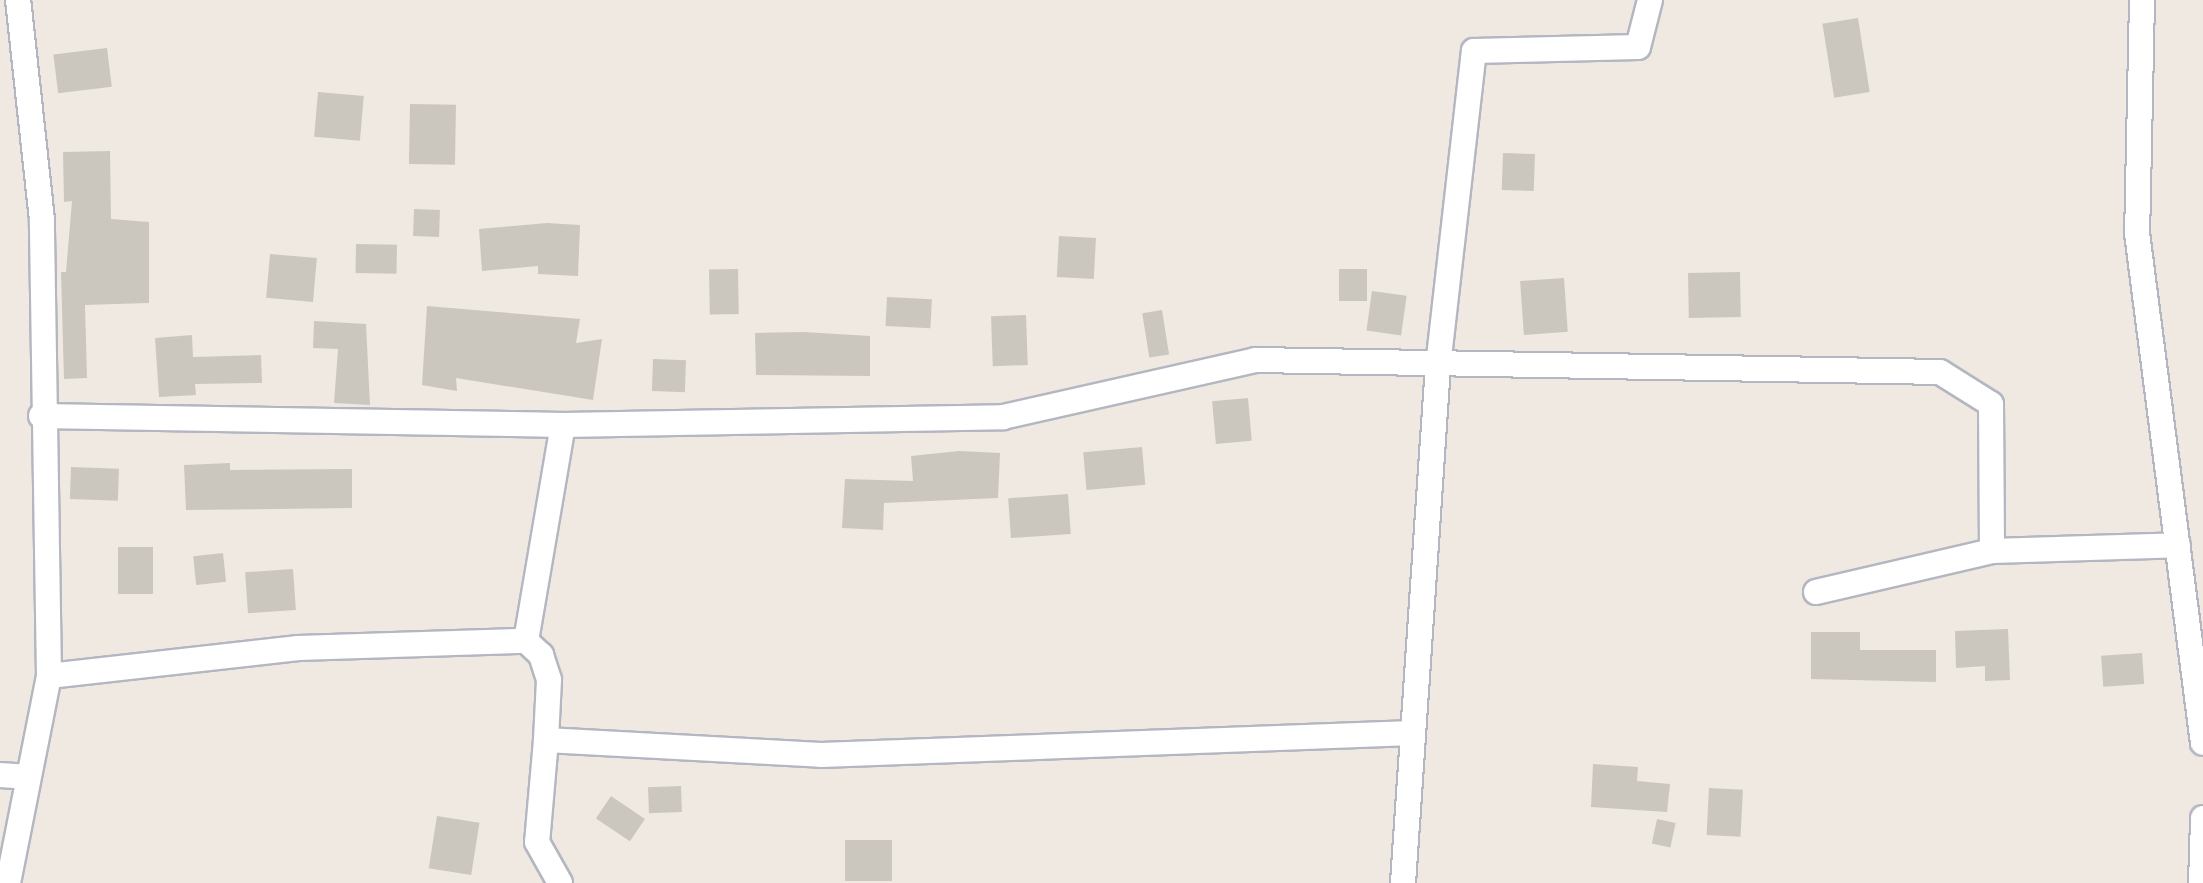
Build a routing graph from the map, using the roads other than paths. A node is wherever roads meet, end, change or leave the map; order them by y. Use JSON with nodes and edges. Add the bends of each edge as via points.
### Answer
{"nodes":[{"id":1,"x":18,"y":0,"type":"edge"},
{"id":2,"x":1650,"y":0,"type":"edge"},
{"id":3,"x":2142,"y":0,"type":"edge"},
{"id":4,"x":12,"y":44,"type":"edge"},
{"id":5,"x":1438,"y":366,"type":"junction"},
{"id":6,"x":41,"y":416,"type":"junction"},
{"id":7,"x":563,"y":425,"type":"junction"},
{"id":8,"x":2178,"y":545,"type":"junction"},
{"id":9,"x":1992,"y":551,"type":"junction"},
{"id":10,"x":1816,"y":592,"type":"dead end"},
{"id":11,"x":526,"y":641,"type":"junction"},
{"id":12,"x":49,"y":676,"type":"junction"},
{"id":13,"x":1413,"y":733,"type":"junction"},
{"id":14,"x":546,"y":740,"type":"junction"},
{"id":15,"x":2203,"y":743,"type":"edge"},
{"id":16,"x":0,"y":775,"type":"edge"},
{"id":17,"x":26,"y":777,"type":"junction"},
{"id":18,"x":2203,"y":818,"type":"edge"},
{"id":19,"x":8,"y":883,"type":"edge"},
{"id":20,"x":560,"y":883,"type":"edge"},
{"id":21,"x":1403,"y":883,"type":"edge"},
{"id":22,"x":2201,"y":883,"type":"edge"}],
"edges":[{"from":1,"to":4,"type":"street"},
{"from":2,"to":5,"type":"street","via":[[1638,47],[1474,51]]},
{"from":3,"to":8,"type":"street","via":[[2137,233]]},
{"from":4,"to":6,"type":"street","via":[[42,220]]},
{"from":5,"to":7,"type":"street","via":[[1255,360],[1003,417]]},
{"from":5,"to":9,"type":"street","via":[[1940,372],[1992,404]]},
{"from":5,"to":13,"type":"street"},
{"from":6,"to":7,"type":"street"},
{"from":6,"to":12,"type":"street"},
{"from":7,"to":11,"type":"street"},
{"from":8,"to":9,"type":"street"},
{"from":8,"to":15,"type":"street"},
{"from":9,"to":10,"type":"street"},
{"from":11,"to":12,"type":"street","via":[[298,648]]},
{"from":11,"to":14,"type":"street","via":[[541,655],[549,680]]},
{"from":12,"to":17,"type":"street"},
{"from":13,"to":14,"type":"street","via":[[821,755]]},
{"from":13,"to":21,"type":"street"},
{"from":14,"to":20,"type":"street","via":[[537,842]]},
{"from":16,"to":17,"type":"street"},
{"from":17,"to":19,"type":"street"},
{"from":18,"to":22,"type":"street"}]}
